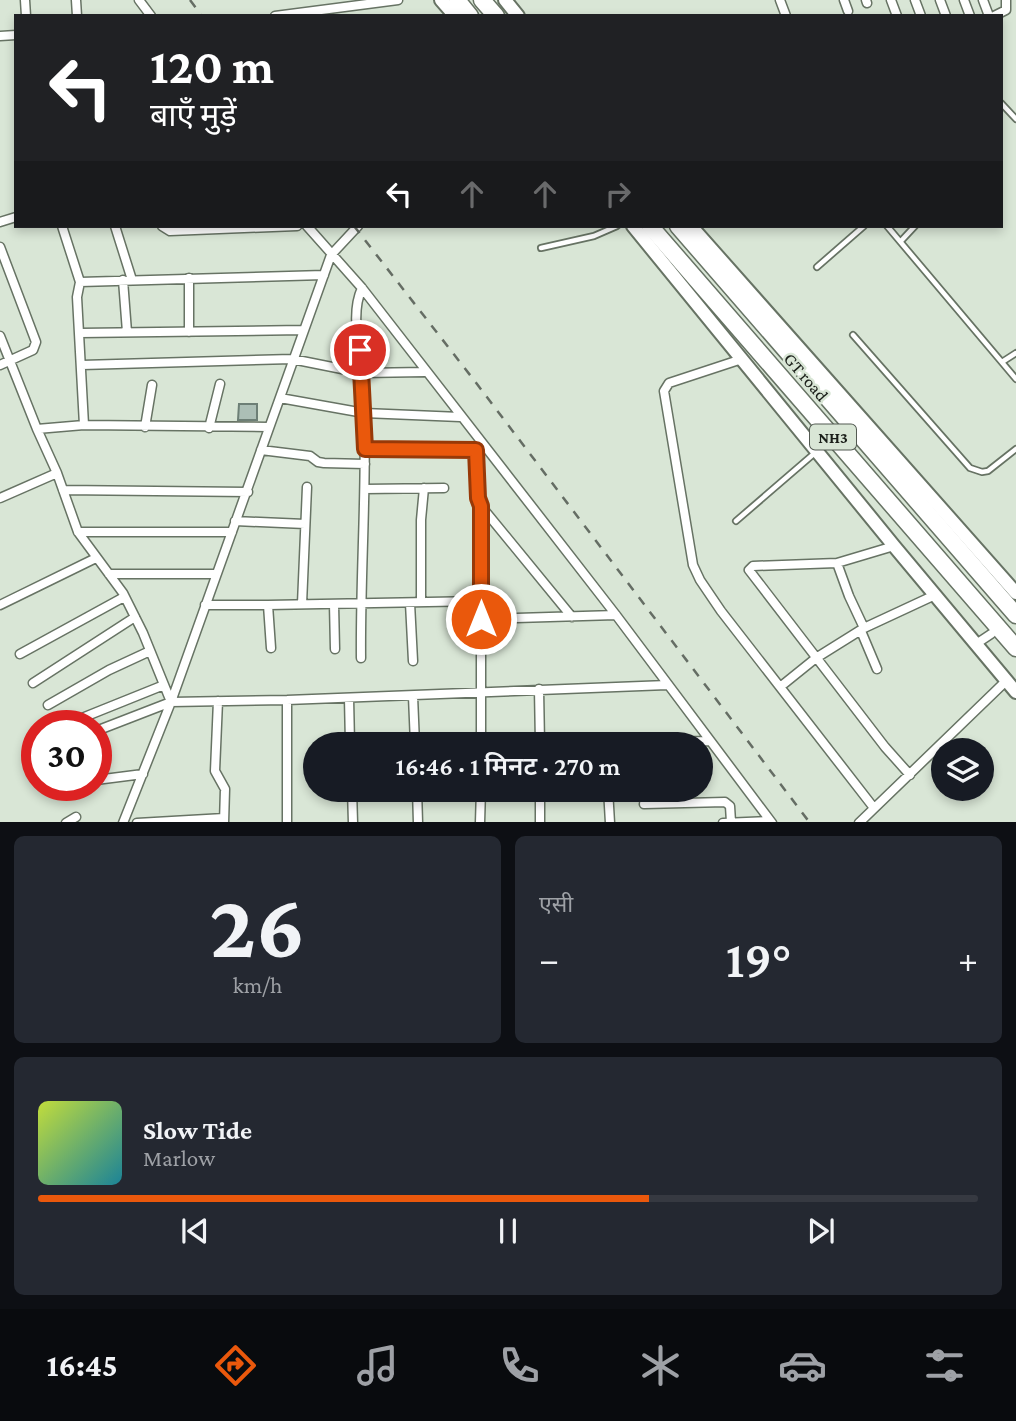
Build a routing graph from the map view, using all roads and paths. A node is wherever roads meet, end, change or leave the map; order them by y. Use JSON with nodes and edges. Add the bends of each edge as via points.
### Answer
{"nodes":[{"id":1,"x":398,"y":0,"type":"edge"},
{"id":2,"x":441,"y":0,"type":"edge"},
{"id":3,"x":457,"y":0,"type":"edge"},
{"id":4,"x":482,"y":0,"type":"edge"},
{"id":5,"x":505,"y":0,"type":"edge"},
{"id":6,"x":844,"y":0,"type":"edge"},
{"id":7,"x":1006,"y":0,"type":"edge"},
{"id":8,"x":848,"y":11,"type":"dead end"},
{"id":9,"x":290,"y":14,"type":"edge"},
{"id":10,"x":453,"y":14,"type":"edge"},
{"id":11,"x":468,"y":14,"type":"edge"},
{"id":12,"x":494,"y":14,"type":"edge"},
{"id":13,"x":516,"y":14,"type":"edge"},
{"id":14,"x":997,"y":14,"type":"edge"},
{"id":15,"x":1003,"y":105,"type":"edge"},
{"id":16,"x":1016,"y":119,"type":"edge"},
{"id":17,"x":63,"y":228,"type":"edge"},
{"id":18,"x":115,"y":228,"type":"edge"},
{"id":19,"x":163,"y":228,"type":"edge"},
{"id":20,"x":246,"y":228,"type":"edge"},
{"id":21,"x":309,"y":228,"type":"edge"},
{"id":22,"x":356,"y":228,"type":"edge"},
{"id":23,"x":612,"y":228,"type":"edge"},
{"id":24,"x":635,"y":228,"type":"edge"},
{"id":25,"x":652,"y":228,"type":"edge"},
{"id":26,"x":680,"y":228,"type":"edge"},
{"id":27,"x":693,"y":228,"type":"edge"},
{"id":28,"x":862,"y":228,"type":"edge"},
{"id":29,"x":889,"y":228,"type":"edge"},
{"id":30,"x":913,"y":228,"type":"edge"},
{"id":31,"x":901,"y":241,"type":"junction"},
{"id":32,"x":0,"y":247,"type":"edge"},
{"id":33,"x":541,"y":248,"type":"dead end"},
{"id":34,"x":331,"y":255,"type":"junction"},
{"id":35,"x":817,"y":267,"type":"dead end"},
{"id":36,"x":324,"y":275,"type":"junction"},
{"id":37,"x":190,"y":278,"type":"junction"},
{"id":38,"x":127,"y":280,"type":"junction"},
{"id":39,"x":80,"y":282,"type":"junction"},
{"id":40,"x":362,"y":288,"type":"junction"},
{"id":41,"x":303,"y":330,"type":"junction"},
{"id":42,"x":127,"y":332,"type":"junction"},
{"id":43,"x":189,"y":332,"type":"junction"},
{"id":44,"x":80,"y":333,"type":"junction"},
{"id":45,"x":853,"y":335,"type":"dead end"},
{"id":46,"x":0,"y":336,"type":"edge"},
{"id":47,"x":1016,"y":353,"type":"edge"},
{"id":48,"x":292,"y":359,"type":"junction"},
{"id":49,"x":742,"y":359,"type":"junction"},
{"id":50,"x":9,"y":360,"type":"junction"},
{"id":51,"x":1002,"y":362,"type":"junction"},
{"id":52,"x":0,"y":365,"type":"edge"},
{"id":53,"x":82,"y":365,"type":"junction"},
{"id":54,"x":425,"y":372,"type":"junction"},
{"id":55,"x":362,"y":373,"type":"junction"},
{"id":56,"x":1016,"y":379,"type":"edge"},
{"id":57,"x":220,"y":384,"type":"dead end"},
{"id":58,"x":152,"y":385,"type":"dead end"},
{"id":59,"x":279,"y":398,"type":"junction"},
{"id":60,"x":364,"y":413,"type":"junction"},
{"id":61,"x":460,"y":417,"type":"junction"},
{"id":62,"x":84,"y":425,"type":"junction"},
{"id":63,"x":145,"y":427,"type":"junction"},
{"id":64,"x":209,"y":428,"type":"junction"},
{"id":65,"x":268,"y":428,"type":"junction"},
{"id":66,"x":37,"y":429,"type":"junction"},
{"id":67,"x":365,"y":449,"type":"junction"},
{"id":68,"x":1016,"y":449,"type":"edge"},
{"id":69,"x":261,"y":450,"type":"junction"},
{"id":70,"x":817,"y":452,"type":"junction"},
{"id":71,"x":365,"y":464,"type":"junction"},
{"id":72,"x":57,"y":473,"type":"junction"},
{"id":73,"x":307,"y":487,"type":"dead end"},
{"id":74,"x":424,"y":488,"type":"junction"},
{"id":75,"x":444,"y":488,"type":"dead end"},
{"id":76,"x":365,"y":489,"type":"junction"},
{"id":77,"x":63,"y":490,"type":"junction"},
{"id":78,"x":248,"y":492,"type":"junction"},
{"id":79,"x":0,"y":498,"type":"edge"},
{"id":80,"x":481,"y":506,"type":"junction"},
{"id":81,"x":736,"y":521,"type":"dead end"},
{"id":82,"x":235,"y":522,"type":"junction"},
{"id":83,"x":305,"y":524,"type":"junction"},
{"id":84,"x":232,"y":531,"type":"junction"},
{"id":85,"x":78,"y":532,"type":"junction"},
{"id":86,"x":894,"y":546,"type":"junction"},
{"id":87,"x":96,"y":558,"type":"junction"},
{"id":88,"x":837,"y":563,"type":"junction"},
{"id":89,"x":109,"y":574,"type":"junction"},
{"id":90,"x":216,"y":574,"type":"junction"},
{"id":91,"x":1016,"y":593,"type":"edge"},
{"id":92,"x":936,"y":595,"type":"junction"},
{"id":93,"x":124,"y":597,"type":"junction"},
{"id":94,"x":481,"y":601,"type":"junction"},
{"id":95,"x":421,"y":602,"type":"junction"},
{"id":96,"x":360,"y":603,"type":"junction"},
{"id":97,"x":410,"y":603,"type":"junction"},
{"id":98,"x":205,"y":604,"type":"junction"},
{"id":99,"x":302,"y":604,"type":"junction"},
{"id":100,"x":334,"y":604,"type":"junction"},
{"id":101,"x":0,"y":605,"type":"edge"},
{"id":102,"x":268,"y":605,"type":"junction"},
{"id":103,"x":616,"y":615,"type":"junction"},
{"id":104,"x":1016,"y":615,"type":"edge"},
{"id":105,"x":135,"y":617,"type":"junction"},
{"id":106,"x":572,"y":617,"type":"junction"},
{"id":107,"x":481,"y":619,"type":"junction"},
{"id":108,"x":863,"y":629,"type":"junction"},
{"id":109,"x":991,"y":634,"type":"dead end"},
{"id":110,"x":976,"y":644,"type":"junction"},
{"id":111,"x":271,"y":648,"type":"dead end"},
{"id":112,"x":1016,"y":648,"type":"edge"},
{"id":113,"x":335,"y":649,"type":"dead end"},
{"id":114,"x":150,"y":651,"type":"junction"},
{"id":115,"x":20,"y":654,"type":"dead end"},
{"id":116,"x":361,"y":658,"type":"dead end"},
{"id":117,"x":816,"y":658,"type":"junction"},
{"id":118,"x":413,"y":662,"type":"dead end"},
{"id":119,"x":877,"y":669,"type":"dead end"},
{"id":120,"x":1006,"y":681,"type":"junction"},
{"id":121,"x":33,"y":683,"type":"dead end"},
{"id":122,"x":164,"y":685,"type":"junction"},
{"id":123,"x":667,"y":685,"type":"junction"},
{"id":124,"x":780,"y":687,"type":"junction"},
{"id":125,"x":539,"y":689,"type":"junction"},
{"id":126,"x":480,"y":692,"type":"junction"},
{"id":127,"x":1016,"y":692,"type":"edge"},
{"id":128,"x":413,"y":696,"type":"junction"},
{"id":129,"x":349,"y":698,"type":"junction"},
{"id":130,"x":287,"y":700,"type":"junction"},
{"id":131,"x":218,"y":701,"type":"junction"},
{"id":132,"x":171,"y":702,"type":"junction"},
{"id":133,"x":48,"y":705,"type":"dead end"},
{"id":134,"x":102,"y":710,"type":"edge"},
{"id":135,"x":112,"y":725,"type":"edge"},
{"id":136,"x":350,"y":732,"type":"edge"},
{"id":137,"x":414,"y":732,"type":"edge"},
{"id":138,"x":481,"y":732,"type":"edge"},
{"id":139,"x":540,"y":732,"type":"edge"},
{"id":140,"x":703,"y":732,"type":"edge"},
{"id":141,"x":713,"y":745,"type":"edge"},
{"id":142,"x":143,"y":774,"type":"junction"},
{"id":143,"x":910,"y":775,"type":"junction"},
{"id":144,"x":112,"y":778,"type":"edge"},
{"id":145,"x":352,"y":802,"type":"edge"},
{"id":146,"x":418,"y":802,"type":"edge"},
{"id":147,"x":481,"y":802,"type":"edge"},
{"id":148,"x":540,"y":802,"type":"edge"},
{"id":149,"x":609,"y":802,"type":"edge"},
{"id":150,"x":644,"y":804,"type":"dead end"},
{"id":151,"x":874,"y":807,"type":"junction"},
{"id":152,"x":76,"y":817,"type":"dead end"},
{"id":153,"x":224,"y":820,"type":"edge"},
{"id":154,"x":66,"y":822,"type":"edge"},
{"id":155,"x":123,"y":822,"type":"edge"},
{"id":156,"x":137,"y":822,"type":"edge"},
{"id":157,"x":287,"y":822,"type":"edge"},
{"id":158,"x":353,"y":822,"type":"edge"},
{"id":159,"x":418,"y":822,"type":"edge"},
{"id":160,"x":480,"y":822,"type":"edge"},
{"id":161,"x":540,"y":822,"type":"edge"},
{"id":162,"x":610,"y":822,"type":"edge"},
{"id":163,"x":723,"y":822,"type":"edge"},
{"id":164,"x":732,"y":822,"type":"edge"},
{"id":165,"x":771,"y":822,"type":"edge"},
{"id":166,"x":859,"y":822,"type":"edge"}],
"edges":[{"from":1,"to":9,"type":"street"},
{"from":2,"to":10,"type":"main road"},
{"from":3,"to":11,"type":"highway"},
{"from":4,"to":12,"type":"highway"},
{"from":5,"to":13,"type":"main road"},
{"from":6,"to":8,"type":"street"},
{"from":7,"to":14,"type":"street","via":[[1006,10]]},
{"from":15,"to":16,"type":"lane"},
{"from":17,"to":39,"type":"street"},
{"from":18,"to":38,"type":"street"},
{"from":19,"to":20,"type":"street"},
{"from":21,"to":34,"type":"street"},
{"from":22,"to":34,"type":"street"},
{"from":23,"to":33,"type":"lane"},
{"from":24,"to":49,"type":"main road"},
{"from":25,"to":112,"type":"highway","name":"GT road","number":"NH3"},
{"from":26,"to":104,"type":"highway","name":"GT road","number":"NH3"},
{"from":27,"to":91,"type":"main road"},
{"from":28,"to":35,"type":"lane"},
{"from":29,"to":31,"type":"lane"},
{"from":30,"to":31,"type":"lane"},
{"from":31,"to":51,"type":"lane"},
{"from":32,"to":50,"type":"street","via":[[36,342],[33,350]]},
{"from":34,"to":36,"type":"street"},
{"from":34,"to":40,"type":"street"},
{"from":36,"to":37,"type":"street"},
{"from":36,"to":41,"type":"street"},
{"from":37,"to":38,"type":"street"},
{"from":37,"to":43,"type":"street"},
{"from":38,"to":39,"type":"street"},
{"from":38,"to":42,"type":"street"},
{"from":39,"to":44,"type":"street"},
{"from":40,"to":54,"type":"street"},
{"from":40,"to":55,"type":"street","via":[[355,306]]},
{"from":41,"to":43,"type":"street"},
{"from":41,"to":48,"type":"street"},
{"from":42,"to":43,"type":"street"},
{"from":42,"to":44,"type":"street"},
{"from":44,"to":53,"type":"street"},
{"from":45,"to":68,"type":"lane","via":[[970,468],[988,471]]},
{"from":46,"to":50,"type":"street"},
{"from":47,"to":51,"type":"lane"},
{"from":48,"to":53,"type":"street"},
{"from":48,"to":55,"type":"street"},
{"from":48,"to":59,"type":"street"},
{"from":49,"to":70,"type":"main road"},
{"from":49,"to":124,"type":"street","via":[[669,383],[664,398],[696,572]]},
{"from":50,"to":52,"type":"street"},
{"from":50,"to":66,"type":"street"},
{"from":51,"to":56,"type":"lane"},
{"from":53,"to":62,"type":"street"},
{"from":54,"to":55,"type":"street"},
{"from":54,"to":61,"type":"street"},
{"from":55,"to":60,"type":"street"},
{"from":57,"to":64,"type":"street"},
{"from":58,"to":63,"type":"street"},
{"from":59,"to":60,"type":"street"},
{"from":59,"to":65,"type":"street"},
{"from":60,"to":61,"type":"street"},
{"from":60,"to":67,"type":"street"},
{"from":61,"to":103,"type":"street"},
{"from":62,"to":63,"type":"street"},
{"from":62,"to":66,"type":"street"},
{"from":63,"to":64,"type":"street"},
{"from":64,"to":65,"type":"street"},
{"from":65,"to":69,"type":"street"},
{"from":66,"to":72,"type":"street"},
{"from":67,"to":71,"type":"street"},
{"from":67,"to":80,"type":"street","via":[[476,450]]},
{"from":69,"to":71,"type":"street","via":[[310,456],[324,463]]},
{"from":69,"to":78,"type":"street"},
{"from":70,"to":81,"type":"lane"},
{"from":70,"to":86,"type":"main road"},
{"from":71,"to":76,"type":"street"},
{"from":72,"to":77,"type":"street"},
{"from":72,"to":79,"type":"street"},
{"from":73,"to":83,"type":"street"},
{"from":74,"to":75,"type":"street"},
{"from":74,"to":76,"type":"street"},
{"from":74,"to":95,"type":"street"},
{"from":76,"to":96,"type":"street"},
{"from":77,"to":78,"type":"street"},
{"from":77,"to":85,"type":"street"},
{"from":78,"to":82,"type":"street"},
{"from":80,"to":94,"type":"street"},
{"from":80,"to":106,"type":"street"},
{"from":82,"to":83,"type":"street"},
{"from":82,"to":84,"type":"street"},
{"from":83,"to":99,"type":"street"},
{"from":84,"to":85,"type":"street"},
{"from":84,"to":90,"type":"street"},
{"from":85,"to":87,"type":"street"},
{"from":86,"to":88,"type":"street"},
{"from":86,"to":92,"type":"main road"},
{"from":87,"to":89,"type":"street"},
{"from":87,"to":101,"type":"street"},
{"from":88,"to":108,"type":"street"},
{"from":88,"to":117,"type":"street","via":[[749,569]]},
{"from":89,"to":90,"type":"street"},
{"from":89,"to":93,"type":"street"},
{"from":90,"to":98,"type":"street"},
{"from":92,"to":108,"type":"street"},
{"from":92,"to":110,"type":"main road"},
{"from":93,"to":105,"type":"street"},
{"from":93,"to":115,"type":"street"},
{"from":94,"to":95,"type":"street"},
{"from":94,"to":107,"type":"street"},
{"from":95,"to":97,"type":"street"},
{"from":96,"to":97,"type":"street"},
{"from":96,"to":100,"type":"street"},
{"from":96,"to":116,"type":"street"},
{"from":97,"to":118,"type":"street"},
{"from":98,"to":102,"type":"street"},
{"from":98,"to":132,"type":"street"},
{"from":99,"to":100,"type":"street"},
{"from":99,"to":102,"type":"street"},
{"from":100,"to":113,"type":"street"},
{"from":102,"to":111,"type":"street"},
{"from":103,"to":106,"type":"street"},
{"from":103,"to":123,"type":"street"},
{"from":105,"to":114,"type":"street"},
{"from":105,"to":121,"type":"street"},
{"from":106,"to":107,"type":"street"},
{"from":107,"to":126,"type":"street"},
{"from":108,"to":117,"type":"street"},
{"from":108,"to":119,"type":"street"},
{"from":109,"to":110,"type":"street"},
{"from":110,"to":120,"type":"main road"},
{"from":114,"to":122,"type":"street"},
{"from":114,"to":133,"type":"street"},
{"from":117,"to":124,"type":"street"},
{"from":117,"to":143,"type":"street"},
{"from":120,"to":127,"type":"main road"},
{"from":120,"to":143,"type":"street"},
{"from":122,"to":132,"type":"street"},
{"from":122,"to":134,"type":"street"},
{"from":123,"to":125,"type":"street"},
{"from":123,"to":140,"type":"street"},
{"from":124,"to":151,"type":"street"},
{"from":125,"to":126,"type":"street"},
{"from":125,"to":139,"type":"street"},
{"from":126,"to":128,"type":"street"},
{"from":126,"to":138,"type":"street"},
{"from":128,"to":129,"type":"street"},
{"from":128,"to":137,"type":"street"},
{"from":129,"to":130,"type":"street"},
{"from":129,"to":136,"type":"street"},
{"from":130,"to":131,"type":"street"},
{"from":130,"to":157,"type":"street"},
{"from":131,"to":132,"type":"street"},
{"from":131,"to":153,"type":"street","via":[[215,771],[225,789]]},
{"from":132,"to":135,"type":"street"},
{"from":132,"to":142,"type":"street"},
{"from":141,"to":165,"type":"street"},
{"from":142,"to":144,"type":"street"},
{"from":142,"to":155,"type":"street"},
{"from":143,"to":151,"type":"street"},
{"from":145,"to":158,"type":"street"},
{"from":146,"to":159,"type":"street"},
{"from":147,"to":160,"type":"street"},
{"from":148,"to":161,"type":"street"},
{"from":149,"to":162,"type":"street"},
{"from":150,"to":164,"type":"street","via":[[725,802]]},
{"from":151,"to":166,"type":"street"},
{"from":152,"to":154,"type":"street"},
{"from":153,"to":156,"type":"street"},
{"from":163,"to":164,"type":"street"},
{"from":164,"to":165,"type":"street"}]}
